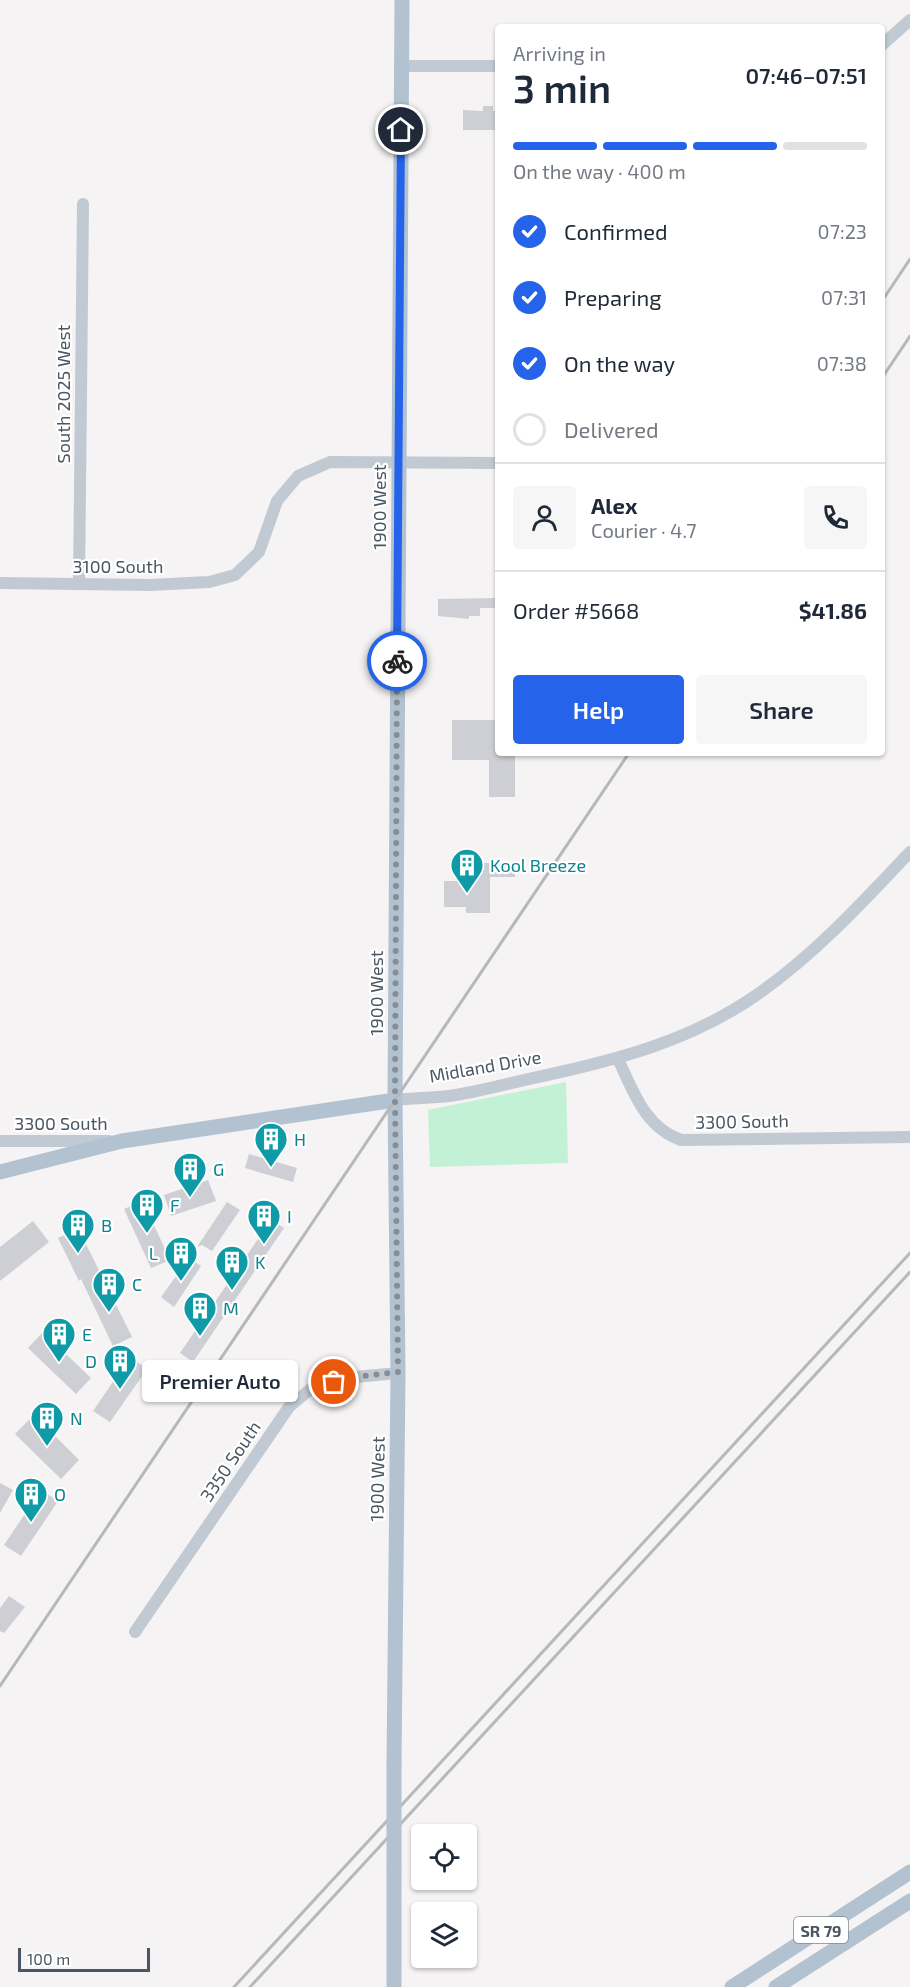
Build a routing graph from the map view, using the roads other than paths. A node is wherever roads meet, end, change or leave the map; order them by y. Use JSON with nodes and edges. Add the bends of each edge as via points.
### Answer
{"nodes":[{"id":1,"x":402,"y":0,"type":"edge"},
{"id":2,"x":910,"y":20,"type":"edge"},
{"id":3,"x":885,"y":42,"type":"edge"},
{"id":4,"x":401,"y":66,"type":"junction"},
{"id":5,"x":495,"y":66,"type":"edge"},
{"id":6,"x":83,"y":204,"type":"dead end"},
{"id":7,"x":399,"y":462,"type":"junction"},
{"id":8,"x":495,"y":463,"type":"edge"},
{"id":9,"x":0,"y":583,"type":"edge"},
{"id":10,"x":80,"y":584,"type":"junction"},
{"id":11,"x":910,"y":852,"type":"edge"},
{"id":12,"x":618,"y":1059,"type":"junction"},
{"id":13,"x":395,"y":1100,"type":"junction"},
{"id":14,"x":910,"y":1137,"type":"edge"},
{"id":15,"x":0,"y":1140,"type":"edge"},
{"id":16,"x":122,"y":1141,"type":"junction"},
{"id":17,"x":0,"y":1172,"type":"edge"},
{"id":18,"x":398,"y":1372,"type":"junction"},
{"id":19,"x":135,"y":1632,"type":"dead end"},
{"id":20,"x":910,"y":1872,"type":"edge"},
{"id":21,"x":910,"y":1901,"type":"edge"},
{"id":22,"x":394,"y":1987,"type":"edge"},
{"id":23,"x":732,"y":1987,"type":"edge"},
{"id":24,"x":776,"y":1987,"type":"edge"}],
"edges":[{"from":1,"to":4,"type":"main road","name":"1900 West"},
{"from":2,"to":3,"type":"street"},
{"from":4,"to":5,"type":"street"},
{"from":4,"to":7,"type":"main road","name":"1900 West"},
{"from":6,"to":10,"type":"street","name":"South 2025 West"},
{"from":7,"to":8,"type":"street"},
{"from":7,"to":10,"type":"street","name":"3100 South","via":[[330,462],[298,476],[278,501],[260,552],[235,575],[200,584]]},
{"from":7,"to":13,"type":"main road","name":"1900 West"},
{"from":9,"to":10,"type":"street","name":"3100 South"},
{"from":11,"to":12,"type":"street","name":"Midland Drive","via":[[844,922],[757,995],[704,1027]]},
{"from":12,"to":13,"type":"street","name":"Midland Drive","via":[[451,1095]]},
{"from":12,"to":14,"type":"street","name":"3300 South","via":[[637,1100],[652,1121],[666,1134],[681,1140]]},
{"from":13,"to":16,"type":"main road","name":"Midland Drive"},
{"from":13,"to":18,"type":"main road","name":"1900 West"},
{"from":15,"to":16,"type":"street","name":"3300 South"},
{"from":16,"to":17,"type":"main road","name":"Midland Drive"},
{"from":18,"to":19,"type":"street","name":"3350 South","via":[[313,1387],[289,1407]]},
{"from":18,"to":22,"type":"main road","name":"1900 West","bridge":true},
{"from":20,"to":23,"type":"main road","number":"SR 79"},
{"from":21,"to":24,"type":"main road","number":"SR 79"}]}
